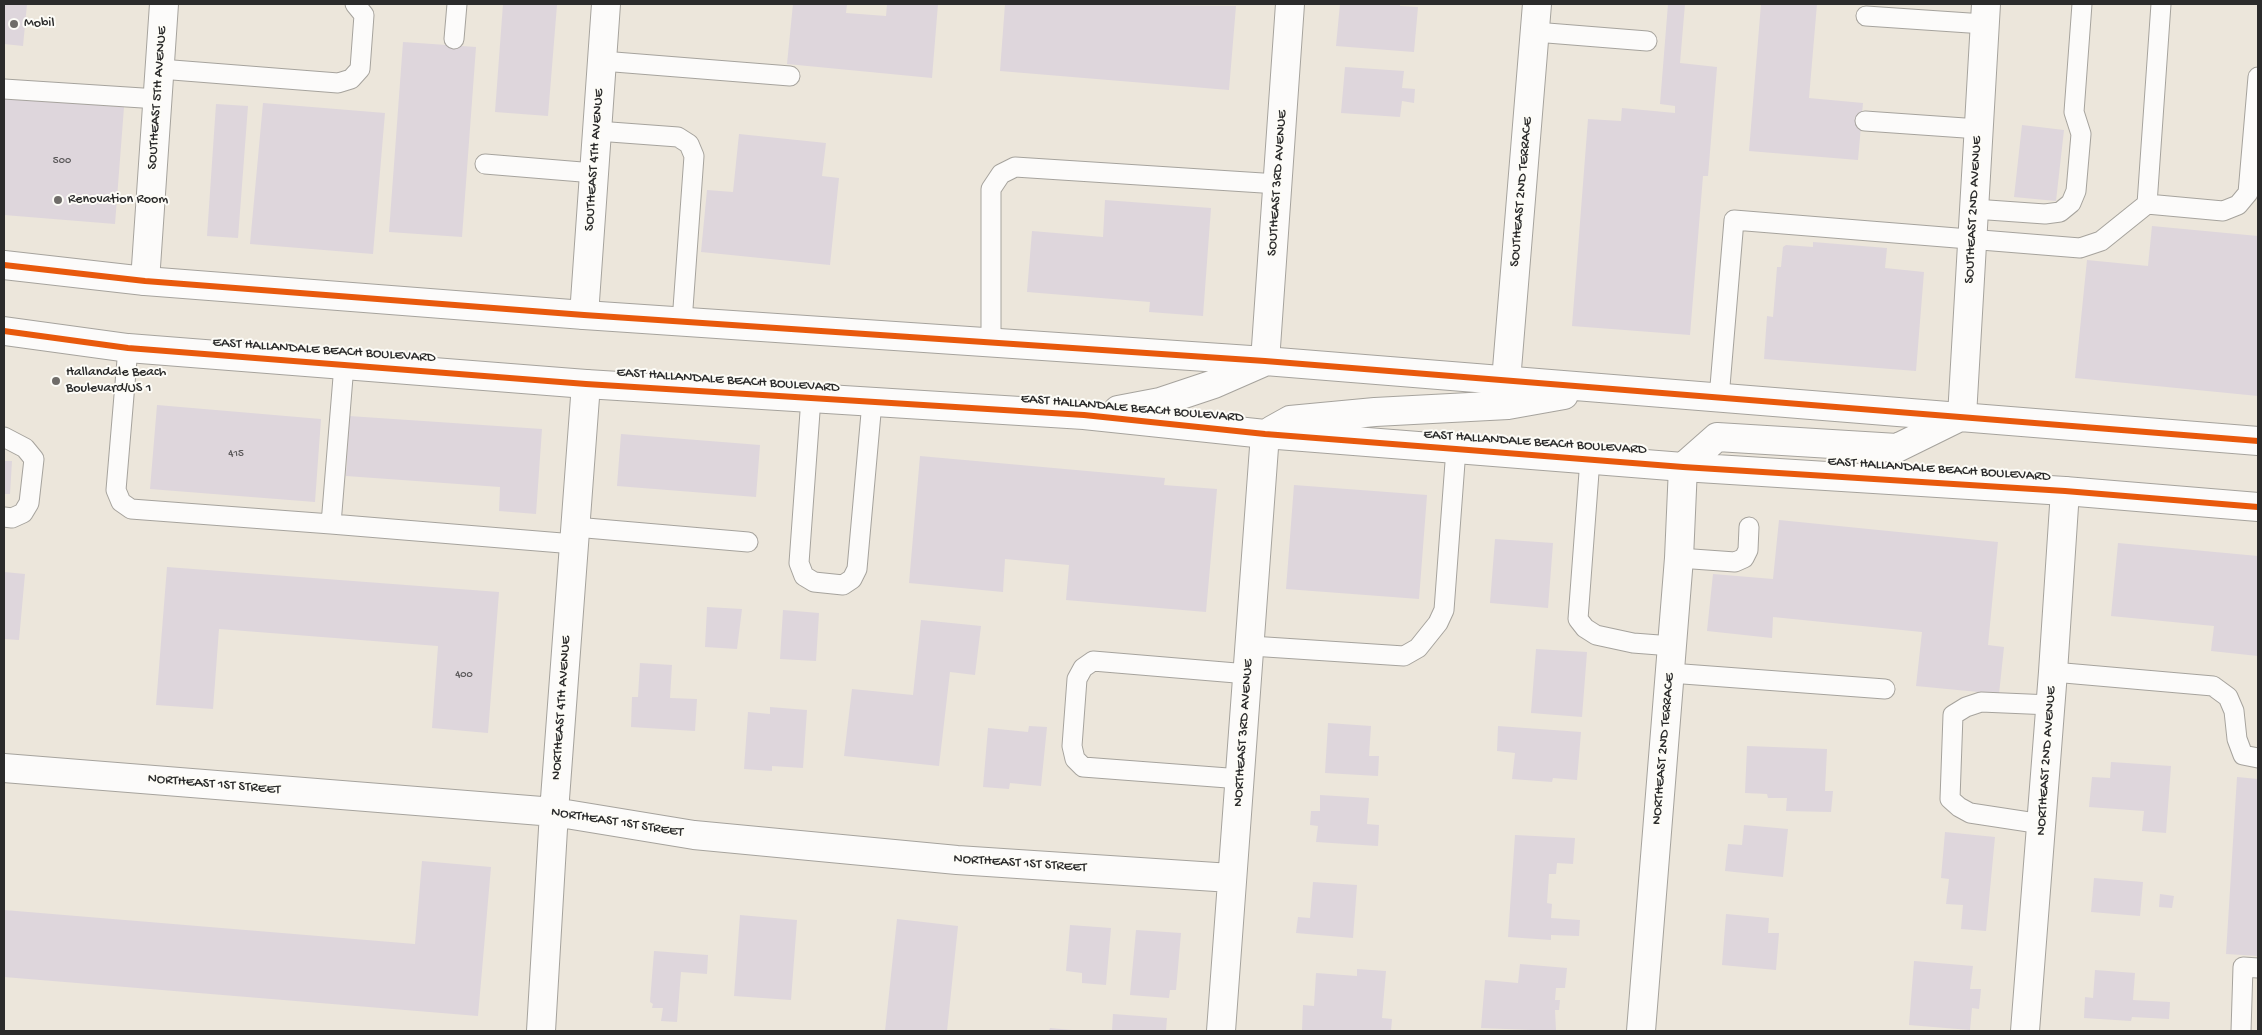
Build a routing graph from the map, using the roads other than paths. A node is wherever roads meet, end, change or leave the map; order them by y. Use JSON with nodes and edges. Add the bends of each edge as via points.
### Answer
{"nodes":[{"id":1,"x":164,"y":4,"type":"edge"},
{"id":2,"x":355,"y":4,"type":"edge"},
{"id":3,"x":457,"y":4,"type":"edge"},
{"id":4,"x":606,"y":4,"type":"edge"},
{"id":5,"x":1290,"y":4,"type":"edge"},
{"id":6,"x":1536,"y":4,"type":"edge"},
{"id":7,"x":2082,"y":4,"type":"edge"},
{"id":8,"x":2161,"y":4,"type":"edge"},
{"id":9,"x":1985,"y":14,"type":"edge"},
{"id":10,"x":1866,"y":16,"type":"dead end"},
{"id":11,"x":1534,"y":32,"type":"junction"},
{"id":12,"x":454,"y":39,"type":"dead end"},
{"id":13,"x":1647,"y":41,"type":"dead end"},
{"id":14,"x":602,"y":61,"type":"junction"},
{"id":15,"x":160,"y":69,"type":"junction"},
{"id":16,"x":790,"y":76,"type":"dead end"},
{"id":17,"x":2258,"y":78,"type":"edge"},
{"id":18,"x":4,"y":89,"type":"edge"},
{"id":19,"x":158,"y":99,"type":"junction"},
{"id":20,"x":1865,"y":121,"type":"dead end"},
{"id":21,"x":1979,"y":129,"type":"junction"},
{"id":22,"x":597,"y":131,"type":"junction"},
{"id":23,"x":485,"y":164,"type":"dead end"},
{"id":24,"x":594,"y":173,"type":"junction"},
{"id":25,"x":1278,"y":184,"type":"junction"},
{"id":26,"x":2146,"y":204,"type":"junction"},
{"id":27,"x":1974,"y":210,"type":"junction"},
{"id":28,"x":1972,"y":239,"type":"junction"},
{"id":29,"x":4,"y":264,"type":"edge"},
{"id":30,"x":145,"y":281,"type":"junction"},
{"id":31,"x":584,"y":315,"type":"junction"},
{"id":32,"x":682,"y":322,"type":"junction"},
{"id":33,"x":4,"y":334,"type":"edge"},
{"id":34,"x":991,"y":344,"type":"junction"},
{"id":35,"x":128,"y":348,"type":"junction"},
{"id":36,"x":1265,"y":361,"type":"junction"},
{"id":37,"x":344,"y":365,"type":"junction"},
{"id":38,"x":1506,"y":381,"type":"junction"},
{"id":39,"x":586,"y":384,"type":"junction"},
{"id":40,"x":1598,"y":389,"type":"junction"},
{"id":41,"x":811,"y":398,"type":"junction"},
{"id":42,"x":1719,"y":398,"type":"junction"},
{"id":43,"x":872,"y":402,"type":"junction"},
{"id":44,"x":1084,"y":415,"type":"junction"},
{"id":45,"x":1962,"y":416,"type":"junction"},
{"id":46,"x":1265,"y":434,"type":"junction"},
{"id":47,"x":4,"y":437,"type":"edge"},
{"id":48,"x":2258,"y":441,"type":"edge"},
{"id":49,"x":1456,"y":449,"type":"junction"},
{"id":50,"x":1590,"y":459,"type":"junction"},
{"id":51,"x":1683,"y":467,"type":"junction"},
{"id":52,"x":2065,"y":491,"type":"junction"},
{"id":53,"x":2258,"y":507,"type":"edge"},
{"id":54,"x":4,"y":517,"type":"edge"},
{"id":55,"x":331,"y":524,"type":"junction"},
{"id":56,"x":1749,"y":527,"type":"dead end"},
{"id":57,"x":575,"y":536,"type":"junction"},
{"id":58,"x":748,"y":542,"type":"dead end"},
{"id":59,"x":1679,"y":558,"type":"junction"},
{"id":60,"x":1251,"y":646,"type":"junction"},
{"id":61,"x":1672,"y":646,"type":"junction"},
{"id":62,"x":2053,"y":672,"type":"junction"},
{"id":63,"x":1670,"y":673,"type":"junction"},
{"id":64,"x":1248,"y":674,"type":"junction"},
{"id":65,"x":1885,"y":689,"type":"dead end"},
{"id":66,"x":2051,"y":705,"type":"junction"},
{"id":67,"x":2258,"y":758,"type":"edge"},
{"id":68,"x":4,"y":768,"type":"edge"},
{"id":69,"x":1241,"y":779,"type":"junction"},
{"id":70,"x":554,"y":812,"type":"junction"},
{"id":71,"x":2042,"y":824,"type":"junction"},
{"id":72,"x":1231,"y":878,"type":"junction"},
{"id":73,"x":2258,"y":968,"type":"edge"},
{"id":74,"x":541,"y":1031,"type":"edge"},
{"id":75,"x":1221,"y":1031,"type":"edge"},
{"id":76,"x":1641,"y":1031,"type":"edge"},
{"id":77,"x":2025,"y":1031,"type":"edge"},
{"id":78,"x":2241,"y":1031,"type":"edge"}],
"edges":[{"from":1,"to":15,"type":"main road","name":"SOUTHEAST 5TH AVENUE"},
{"from":2,"to":15,"type":"lane","via":[[364,15],[360,69],[351,79],[338,83]]},
{"from":3,"to":12,"type":"lane"},
{"from":4,"to":14,"type":"main road","name":"SOUTHEAST 4TH AVENUE"},
{"from":5,"to":25,"type":"main road","name":"SOUTHEAST 3RD AVENUE"},
{"from":6,"to":11,"type":"main road","name":"SOUTHEAST 2ND TERRACE"},
{"from":7,"to":27,"type":"lane","via":[[2074,112],[2081,134],[2076,191],[2071,203],[2060,212],[2045,214]]},
{"from":8,"to":26,"type":"lane"},
{"from":9,"to":10,"type":"lane"},
{"from":9,"to":21,"type":"main road","name":"SOUTHEAST 2ND AVENUE"},
{"from":11,"to":13,"type":"lane"},
{"from":11,"to":38,"type":"main road","name":"SOUTHEAST 2ND TERRACE"},
{"from":14,"to":16,"type":"lane"},
{"from":14,"to":22,"type":"main road","name":"SOUTHEAST 4TH AVENUE"},
{"from":15,"to":19,"type":"main road","name":"SOUTHEAST 5TH AVENUE"},
{"from":17,"to":26,"type":"lane","via":[[2248,193],[2238,205],[2223,211]]},
{"from":18,"to":19,"type":"lane"},
{"from":19,"to":30,"type":"main road","name":"SOUTHEAST 5TH AVENUE"},
{"from":20,"to":21,"type":"lane"},
{"from":21,"to":27,"type":"main road","name":"SOUTHEAST 2ND AVENUE"},
{"from":22,"to":24,"type":"main road","name":"SOUTHEAST 4TH AVENUE"},
{"from":22,"to":32,"type":"lane","via":[[678,137],[689,144],[694,156]]},
{"from":23,"to":24,"type":"lane"},
{"from":24,"to":31,"type":"main road","name":"SOUTHEAST 4TH AVENUE"},
{"from":25,"to":34,"type":"lane","via":[[1015,167],[1008,170],[1001,174],[991,189]]},
{"from":25,"to":36,"type":"main road","name":"SOUTHEAST 3RD AVENUE"},
{"from":26,"to":28,"type":"lane","via":[[2101,241],[2080,248]]},
{"from":27,"to":28,"type":"main road","name":"SOUTHEAST 2ND AVENUE"},
{"from":28,"to":42,"type":"lane","via":[[1734,220]]},
{"from":28,"to":45,"type":"main road","name":"SOUTHEAST 2ND AVENUE"},
{"from":29,"to":30,"type":"main road"},
{"from":30,"to":31,"type":"main road"},
{"from":31,"to":32,"type":"main road"},
{"from":32,"to":34,"type":"main road"},
{"from":33,"to":35,"type":"main road","name":"EAST HALLANDALE BEACH BOULEVARD"},
{"from":34,"to":36,"type":"main road"},
{"from":35,"to":37,"type":"main road","name":"EAST HALLANDALE BEACH BOULEVARD"},
{"from":35,"to":55,"type":"lane","via":[[116,490],[120,502],[131,509]]},
{"from":36,"to":38,"type":"main road"},
{"from":36,"to":44,"type":"main road","via":[[1214,384],[1160,402]]},
{"from":37,"to":39,"type":"main road","name":"EAST HALLANDALE BEACH BOULEVARD"},
{"from":37,"to":55,"type":"lane"},
{"from":38,"to":40,"type":"main road"},
{"from":39,"to":41,"type":"main road","name":"EAST HALLANDALE BEACH BOULEVARD"},
{"from":39,"to":57,"type":"main road","name":"NORTHEAST 4TH AVENUE"},
{"from":40,"to":42,"type":"main road"},
{"from":40,"to":46,"type":"main road","via":[[1508,406],[1375,412],[1290,420]]},
{"from":41,"to":43,"type":"main road","name":"EAST HALLANDALE BEACH BOULEVARD"},
{"from":41,"to":43,"type":"lane","via":[[799,563],[804,576],[814,582],[843,584],[857,569]]},
{"from":42,"to":45,"type":"main road"},
{"from":43,"to":44,"type":"main road","name":"EAST HALLANDALE BEACH BOULEVARD"},
{"from":44,"to":46,"type":"main road","name":"EAST HALLANDALE BEACH BOULEVARD"},
{"from":45,"to":48,"type":"main road"},
{"from":45,"to":51,"type":"main road","via":[[1897,448],[1717,437]]},
{"from":46,"to":49,"type":"main road","name":"EAST HALLANDALE BEACH BOULEVARD"},
{"from":46,"to":60,"type":"main road","name":"NORTHEAST 3RD AVENUE"},
{"from":47,"to":54,"type":"lane","via":[[25,448],[34,459],[29,503],[23,513],[12,518]]},
{"from":49,"to":50,"type":"main road","name":"EAST HALLANDALE BEACH BOULEVARD"},
{"from":49,"to":60,"type":"lane","via":[[1444,610],[1418,648],[1404,656]]},
{"from":50,"to":51,"type":"main road","name":"EAST HALLANDALE BEACH BOULEVARD"},
{"from":50,"to":61,"type":"lane","via":[[1578,619],[1596,635],[1633,643]]},
{"from":51,"to":52,"type":"main road","name":"EAST HALLANDALE BEACH BOULEVARD"},
{"from":51,"to":59,"type":"main road","name":"NORTHEAST 2ND TERRACE"},
{"from":52,"to":53,"type":"main road","name":"EAST HALLANDALE BEACH BOULEVARD"},
{"from":52,"to":62,"type":"main road","name":"NORTHEAST 2ND AVENUE"},
{"from":55,"to":57,"type":"lane"},
{"from":56,"to":59,"type":"lane","via":[[1748,550],[1744,558],[1735,562]]},
{"from":57,"to":58,"type":"lane"},
{"from":57,"to":70,"type":"main road","name":"NORTHEAST 4TH AVENUE"},
{"from":59,"to":61,"type":"main road","name":"NORTHEAST 2ND TERRACE"},
{"from":60,"to":64,"type":"main road","name":"NORTHEAST 3RD AVENUE"},
{"from":61,"to":63,"type":"main road","name":"NORTHEAST 2ND TERRACE"},
{"from":62,"to":66,"type":"main road","name":"NORTHEAST 2ND AVENUE"},
{"from":62,"to":67,"type":"lane","via":[[2213,686],[2228,696],[2243,756]]},
{"from":63,"to":65,"type":"lane"},
{"from":63,"to":76,"type":"main road","name":"NORTHEAST 2ND TERRACE"},
{"from":64,"to":69,"type":"main road","name":"NORTHEAST 3RD AVENUE"},
{"from":64,"to":69,"type":"lane","via":[[1093,661],[1077,679],[1073,737],[1075,759],[1084,767]]},
{"from":66,"to":71,"type":"main road","name":"NORTHEAST 2ND AVENUE"},
{"from":66,"to":71,"type":"lane","via":[[1981,702],[1953,715],[1950,799],[1970,813]]},
{"from":68,"to":70,"type":"main road","name":"NORTHEAST 1ST STREET"},
{"from":69,"to":72,"type":"main road","name":"NORTHEAST 3RD AVENUE"},
{"from":70,"to":72,"type":"main road","name":"NORTHEAST 1ST STREET","via":[[704,836],[956,860]]},
{"from":70,"to":74,"type":"main road","name":"NORTHEAST 4TH AVENUE"},
{"from":71,"to":77,"type":"main road","name":"NORTHEAST 2ND AVENUE"},
{"from":72,"to":75,"type":"main road","name":"NORTHEAST 3RD AVENUE"},
{"from":73,"to":78,"type":"lane","via":[[2243,968]]}]}
